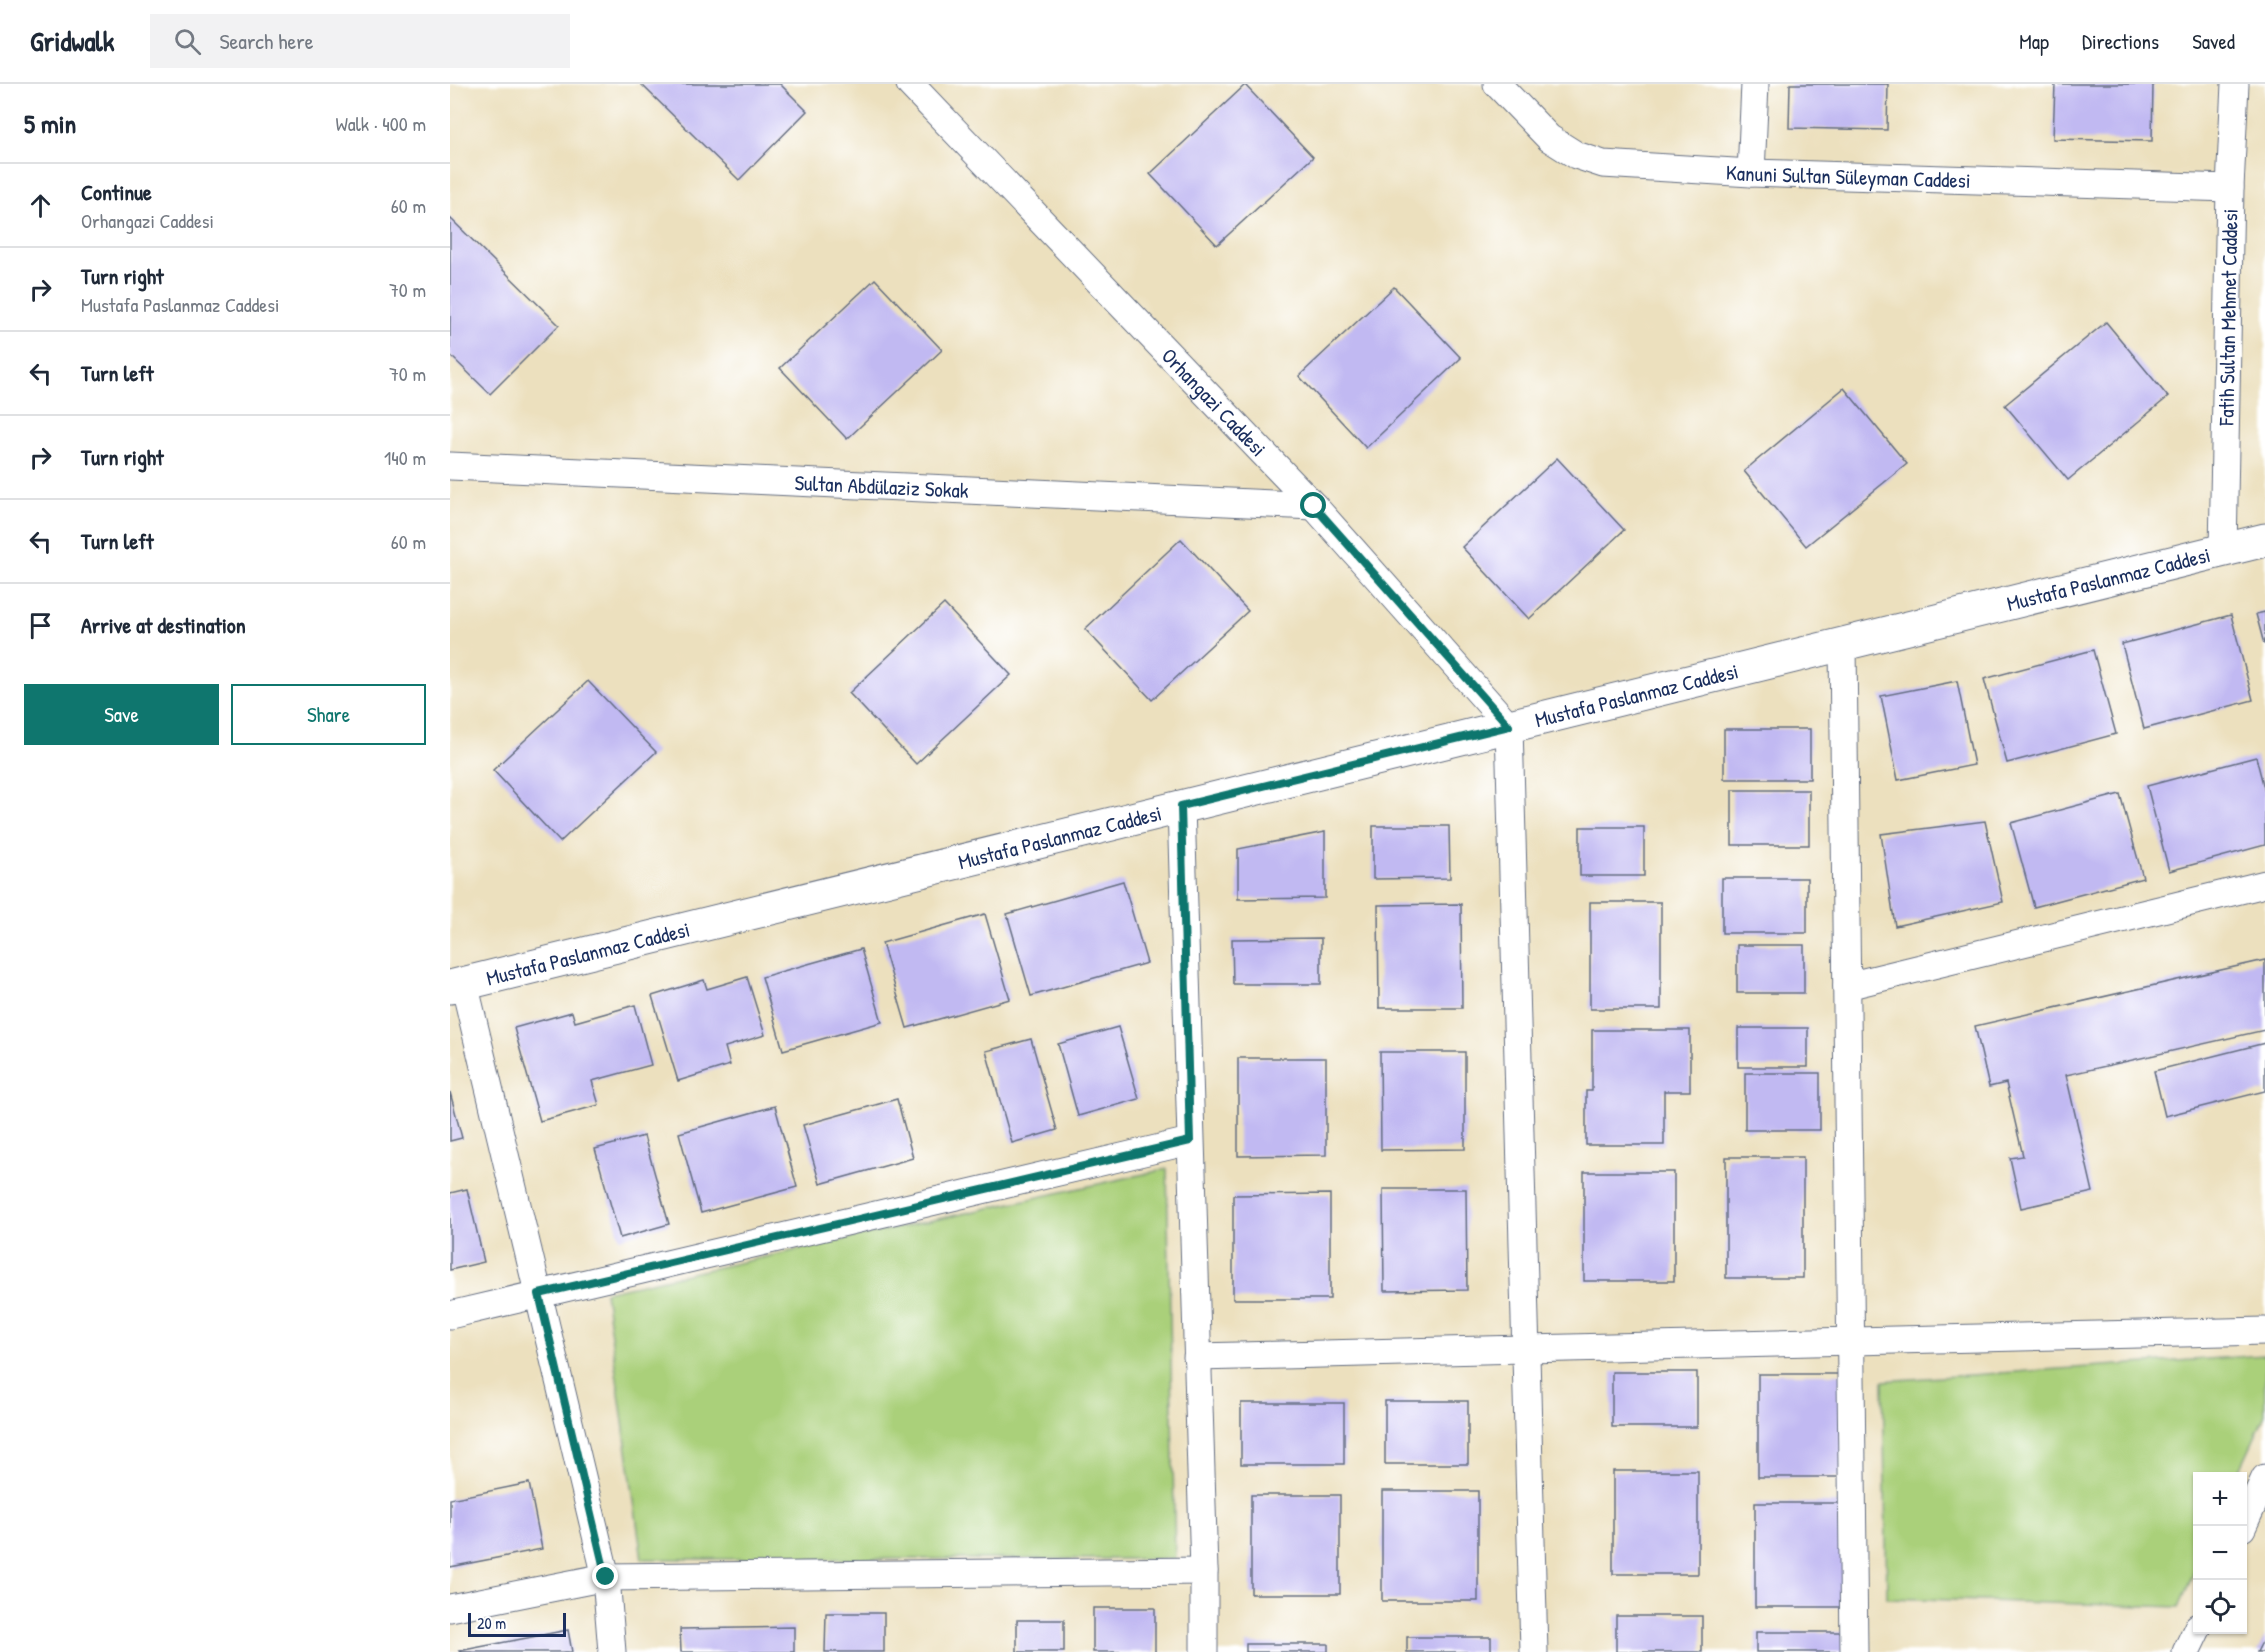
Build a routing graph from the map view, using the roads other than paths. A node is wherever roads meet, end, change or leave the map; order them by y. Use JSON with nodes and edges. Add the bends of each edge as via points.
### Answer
{"nodes":[{"id":1,"x":910,"y":84,"type":"edge"},
{"id":2,"x":1497,"y":84,"type":"edge"},
{"id":3,"x":1755,"y":84,"type":"edge"},
{"id":4,"x":2235,"y":84,"type":"edge"},
{"id":5,"x":1751,"y":173,"type":"junction"},
{"id":6,"x":2230,"y":188,"type":"junction"},
{"id":7,"x":450,"y":466,"type":"edge"},
{"id":8,"x":1314,"y":506,"type":"junction"},
{"id":9,"x":2265,"y":540,"type":"edge"},
{"id":10,"x":2223,"y":551,"type":"junction"},
{"id":11,"x":1843,"y":644,"type":"junction"},
{"id":12,"x":1509,"y":726,"type":"junction"},
{"id":13,"x":1181,"y":806,"type":"junction"},
{"id":14,"x":2265,"y":884,"type":"edge"},
{"id":15,"x":457,"y":985,"type":"edge"},
{"id":16,"x":1847,"y":986,"type":"junction"},
{"id":17,"x":1190,"y":1141,"type":"junction"},
{"id":18,"x":539,"y":1294,"type":"junction"},
{"id":19,"x":450,"y":1315,"type":"edge"},
{"id":20,"x":2265,"y":1331,"type":"edge"},
{"id":21,"x":1851,"y":1341,"type":"junction"},
{"id":22,"x":1526,"y":1349,"type":"junction"},
{"id":23,"x":1197,"y":1357,"type":"junction"},
{"id":24,"x":2265,"y":1478,"type":"edge"},
{"id":25,"x":2243,"y":1526,"type":"edge"},
{"id":26,"x":1204,"y":1571,"type":"junction"},
{"id":27,"x":606,"y":1577,"type":"junction"},
{"id":28,"x":450,"y":1608,"type":"edge"},
{"id":29,"x":2195,"y":1634,"type":"edge"},
{"id":30,"x":612,"y":1652,"type":"edge"},
{"id":31,"x":1204,"y":1652,"type":"edge"},
{"id":32,"x":1534,"y":1652,"type":"edge"},
{"id":33,"x":1854,"y":1652,"type":"edge"},
{"id":34,"x":2186,"y":1652,"type":"edge"}],
"edges":[{"from":1,"to":8,"type":"street","name":"Orhangazi Caddesi"},
{"from":2,"to":5,"type":"street","name":"Kanuni Sultan Süleyman Caddesi","via":[[1550,138],[1591,161],[1627,167]]},
{"from":3,"to":5,"type":"street"},
{"from":4,"to":6,"type":"street","name":"Fatih Sultan Mehmet Caddesi"},
{"from":5,"to":6,"type":"street","name":"Kanuni Sultan Süleyman Caddesi"},
{"from":6,"to":10,"type":"street","name":"Fatih Sultan Mehmet Caddesi"},
{"from":7,"to":8,"type":"street","name":"Sultan Abdülaziz Sokak"},
{"from":8,"to":12,"type":"street","name":"Orhangazi Caddesi"},
{"from":9,"to":10,"type":"street","name":"Mustafa Paslanmaz Caddesi"},
{"from":10,"to":11,"type":"street","name":"Mustafa Paslanmaz Caddesi"},
{"from":11,"to":12,"type":"street","name":"Mustafa Paslanmaz Caddesi"},
{"from":11,"to":16,"type":"street"},
{"from":12,"to":13,"type":"street","name":"Mustafa Paslanmaz Caddesi"},
{"from":12,"to":22,"type":"street"},
{"from":13,"to":15,"type":"street","name":"Mustafa Paslanmaz Caddesi"},
{"from":13,"to":17,"type":"street"},
{"from":14,"to":16,"type":"street"},
{"from":15,"to":18,"type":"street"},
{"from":16,"to":21,"type":"street"},
{"from":17,"to":18,"type":"street"},
{"from":17,"to":23,"type":"street"},
{"from":18,"to":19,"type":"street"},
{"from":18,"to":27,"type":"street"},
{"from":20,"to":21,"type":"street"},
{"from":21,"to":22,"type":"street"},
{"from":21,"to":33,"type":"street"},
{"from":22,"to":23,"type":"street"},
{"from":22,"to":32,"type":"street"},
{"from":23,"to":26,"type":"street"},
{"from":24,"to":25,"type":"street"},
{"from":26,"to":27,"type":"street"},
{"from":26,"to":31,"type":"street"},
{"from":27,"to":28,"type":"street"},
{"from":27,"to":30,"type":"street"},
{"from":29,"to":34,"type":"street"}]}
